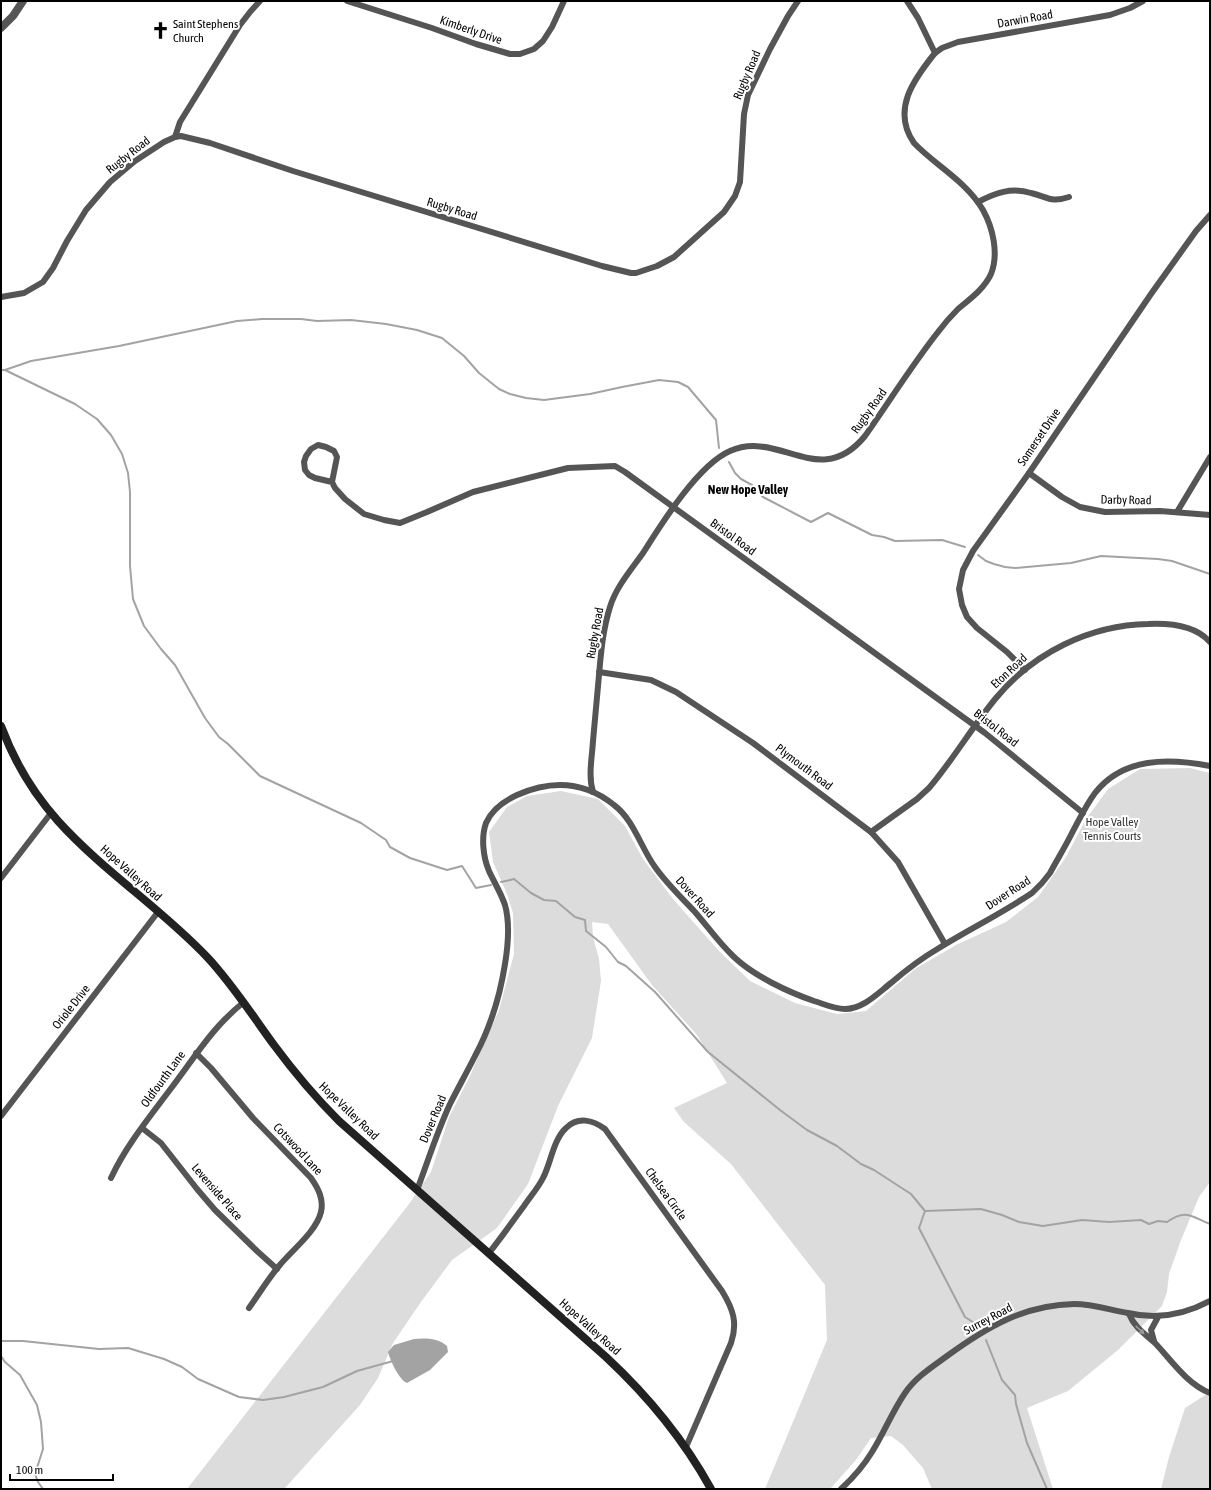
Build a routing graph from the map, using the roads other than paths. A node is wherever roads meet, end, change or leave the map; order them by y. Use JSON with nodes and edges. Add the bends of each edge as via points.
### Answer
{"nodes":[{"id":1,"x":23,"y":1,"type":"edge"},
{"id":2,"x":260,"y":1,"type":"edge"},
{"id":3,"x":347,"y":1,"type":"edge"},
{"id":4,"x":564,"y":1,"type":"edge"},
{"id":5,"x":798,"y":1,"type":"edge"},
{"id":6,"x":907,"y":1,"type":"edge"},
{"id":7,"x":1143,"y":1,"type":"edge"},
{"id":8,"x":1,"y":28,"type":"edge"},
{"id":9,"x":935,"y":53,"type":"junction"},
{"id":10,"x":175,"y":137,"type":"junction"},
{"id":11,"x":1069,"y":197,"type":"dead end"},
{"id":12,"x":978,"y":202,"type":"junction"},
{"id":13,"x":1210,"y":215,"type":"edge"},
{"id":14,"x":1,"y":297,"type":"edge"},
{"id":15,"x":1210,"y":457,"type":"edge"},
{"id":16,"x":1029,"y":473,"type":"junction"},
{"id":17,"x":332,"y":482,"type":"junction"},
{"id":18,"x":674,"y":508,"type":"junction"},
{"id":19,"x":1177,"y":512,"type":"junction"},
{"id":20,"x":1210,"y":516,"type":"edge"},
{"id":21,"x":1210,"y":642,"type":"edge"},
{"id":22,"x":1025,"y":670,"type":"junction"},
{"id":23,"x":599,"y":672,"type":"junction"},
{"id":24,"x":1,"y":726,"type":"edge"},
{"id":25,"x":975,"y":726,"type":"junction"},
{"id":26,"x":1210,"y":766,"type":"edge"},
{"id":27,"x":593,"y":792,"type":"junction"},
{"id":28,"x":51,"y":813,"type":"junction"},
{"id":29,"x":1083,"y":813,"type":"junction"},
{"id":30,"x":871,"y":832,"type":"junction"},
{"id":31,"x":1,"y":878,"type":"edge"},
{"id":32,"x":158,"y":912,"type":"junction"},
{"id":33,"x":945,"y":944,"type":"junction"},
{"id":34,"x":244,"y":1002,"type":"junction"},
{"id":35,"x":196,"y":1053,"type":"junction"},
{"id":36,"x":1,"y":1116,"type":"edge"},
{"id":37,"x":142,"y":1128,"type":"junction"},
{"id":38,"x":111,"y":1178,"type":"dead end"},
{"id":39,"x":418,"y":1190,"type":"junction"},
{"id":40,"x":489,"y":1254,"type":"junction"},
{"id":41,"x":277,"y":1269,"type":"junction"},
{"id":42,"x":1210,"y":1301,"type":"edge"},
{"id":43,"x":249,"y":1308,"type":"dead end"},
{"id":44,"x":1128,"y":1314,"type":"junction"},
{"id":45,"x":1158,"y":1317,"type":"junction"},
{"id":46,"x":1154,"y":1343,"type":"junction"},
{"id":47,"x":1210,"y":1393,"type":"edge"},
{"id":48,"x":686,"y":1447,"type":"junction"},
{"id":49,"x":711,"y":1489,"type":"edge"},
{"id":50,"x":841,"y":1489,"type":"edge"}],
"edges":[{"from":1,"to":8,"type":"street"},
{"from":2,"to":10,"type":"street","via":[[237,30],[180,122]]},
{"from":3,"to":4,"type":"street","name":"Kimberly Drive","via":[[476,44],[510,54],[520,54],[527,53],[543,41]]},
{"from":5,"to":10,"type":"street","name":"Rugby Road","via":[[770,49],[748,95],[744,114],[740,182],[735,196],[718,218],[674,257],[658,266],[636,273],[618,271],[210,143],[188,137]]},
{"from":6,"to":9,"type":"street"},
{"from":7,"to":9,"type":"street","name":"Darwin Road","via":[[1110,15],[958,42]]},
{"from":9,"to":12,"type":"street","name":"Rugby Road","via":[[910,89],[904,112],[905,124],[914,143],[958,180]]},
{"from":10,"to":14,"type":"street","name":"Rugby Road","via":[[135,161],[110,182],[86,210],[54,268],[43,282],[24,292]]},
{"from":11,"to":12,"type":"street","via":[[1058,201],[1050,200],[1020,190],[992,194]]},
{"from":12,"to":18,"type":"street","name":"Rugby Road","via":[[994,241],[991,274],[983,286],[938,331],[857,446],[836,458],[821,460],[765,448],[738,448],[713,461]]},
{"from":13,"to":16,"type":"street","name":"Somerset Drive","via":[[1187,242]]},
{"from":15,"to":19,"type":"street"},
{"from":16,"to":19,"type":"street","name":"Darby Road","via":[[1080,507],[1106,512]]},
{"from":16,"to":22,"type":"street","name":"Somerset Drive","via":[[970,556],[961,576],[959,589],[964,611],[971,623]]},
{"from":17,"to":17,"type":"street","via":[[337,457],[334,451],[318,445],[306,456],[305,470],[315,478]]},
{"from":17,"to":18,"type":"street","name":"Bristol Road","via":[[345,499],[364,514],[400,523],[473,492],[568,468],[615,466]]},
{"from":18,"to":23,"type":"street","name":"Rugby Road","via":[[614,596],[602,641]]},
{"from":18,"to":25,"type":"street","name":"Bristol Road"},
{"from":19,"to":20,"type":"street","name":"Darby Road"},
{"from":21,"to":22,"type":"street","name":"Eton Road","via":[[1202,634],[1180,626],[1158,624],[1112,628],[1083,636],[1048,653]]},
{"from":22,"to":25,"type":"street","name":"Eton Road","via":[[997,697]]},
{"from":23,"to":27,"type":"street","name":"Rugby Road","via":[[590,783]]},
{"from":23,"to":30,"type":"street","name":"Plymouth Road","via":[[651,680],[676,692],[753,743]]},
{"from":24,"to":28,"type":"main road","name":"Hope Valley Road","via":[[22,772]]},
{"from":25,"to":29,"type":"street","name":"Bristol Road"},
{"from":25,"to":30,"type":"street","name":"Eton Road","via":[[929,788]]},
{"from":26,"to":29,"type":"street","name":"Dover Road","via":[[1165,761],[1130,767],[1101,786]]},
{"from":27,"to":33,"type":"street","name":"Dover Road","via":[[614,804],[623,813],[645,852],[665,880],[734,957],[795,994],[841,1009],[850,1009],[873,997]]},
{"from":27,"to":39,"type":"street","name":"Dover Road","via":[[573,786],[541,786],[501,804],[485,824],[483,842],[487,867],[502,897],[506,914],[505,966],[490,1022],[443,1119]]},
{"from":28,"to":31,"type":"street"},
{"from":28,"to":32,"type":"main road","name":"Hope Valley Road","via":[[78,841]]},
{"from":29,"to":33,"type":"street","name":"Dover Road","via":[[1042,884],[1024,898]]},
{"from":30,"to":33,"type":"street","name":"Plymouth Road","via":[[898,862]]},
{"from":32,"to":34,"type":"main road","name":"Hope Valley Road","via":[[207,958]]},
{"from":32,"to":36,"type":"street","name":"Oriole Drive"},
{"from":34,"to":35,"type":"street","name":"Oldfourth Lane","via":[[216,1027]]},
{"from":34,"to":39,"type":"main road","name":"Hope Valley Road","via":[[318,1100]]},
{"from":35,"to":37,"type":"street","name":"Oldfourth Lane"},
{"from":35,"to":41,"type":"street","name":"Cotswood Lane","via":[[311,1178],[322,1198],[321,1212],[316,1223]]},
{"from":37,"to":38,"type":"street","name":"Oldfourth Lane"},
{"from":37,"to":41,"type":"street","name":"Levenside Place","via":[[161,1143],[216,1210]]},
{"from":39,"to":40,"type":"main road","name":"Hope Valley Road"},
{"from":40,"to":48,"type":"main road","name":"Hope Valley Road","via":[[622,1372],[658,1410]]},
{"from":40,"to":48,"type":"street","name":"Chelsea Circle","via":[[538,1187],[566,1128],[577,1122],[589,1120],[605,1129],[722,1291],[733,1313],[735,1328],[731,1343]]},
{"from":41,"to":43,"type":"street","name":"Cotswood Lane"},
{"from":42,"to":45,"type":"street","name":"Surrey Road","via":[[1184,1312]]},
{"from":44,"to":45,"type":"street","name":"Surrey Road"},
{"from":44,"to":46,"type":"street","one_way":true,"via":[[1137,1328]]},
{"from":44,"to":50,"type":"street","name":"Surrey Road","via":[[1097,1305],[1050,1306],[1008,1318],[980,1334],[930,1368],[911,1386],[868,1457]]},
{"from":45,"to":46,"type":"street","via":[[1151,1330]]},
{"from":46,"to":47,"type":"street","via":[[1186,1377]]},
{"from":48,"to":49,"type":"main road","name":"Hope Valley Road"}]}
